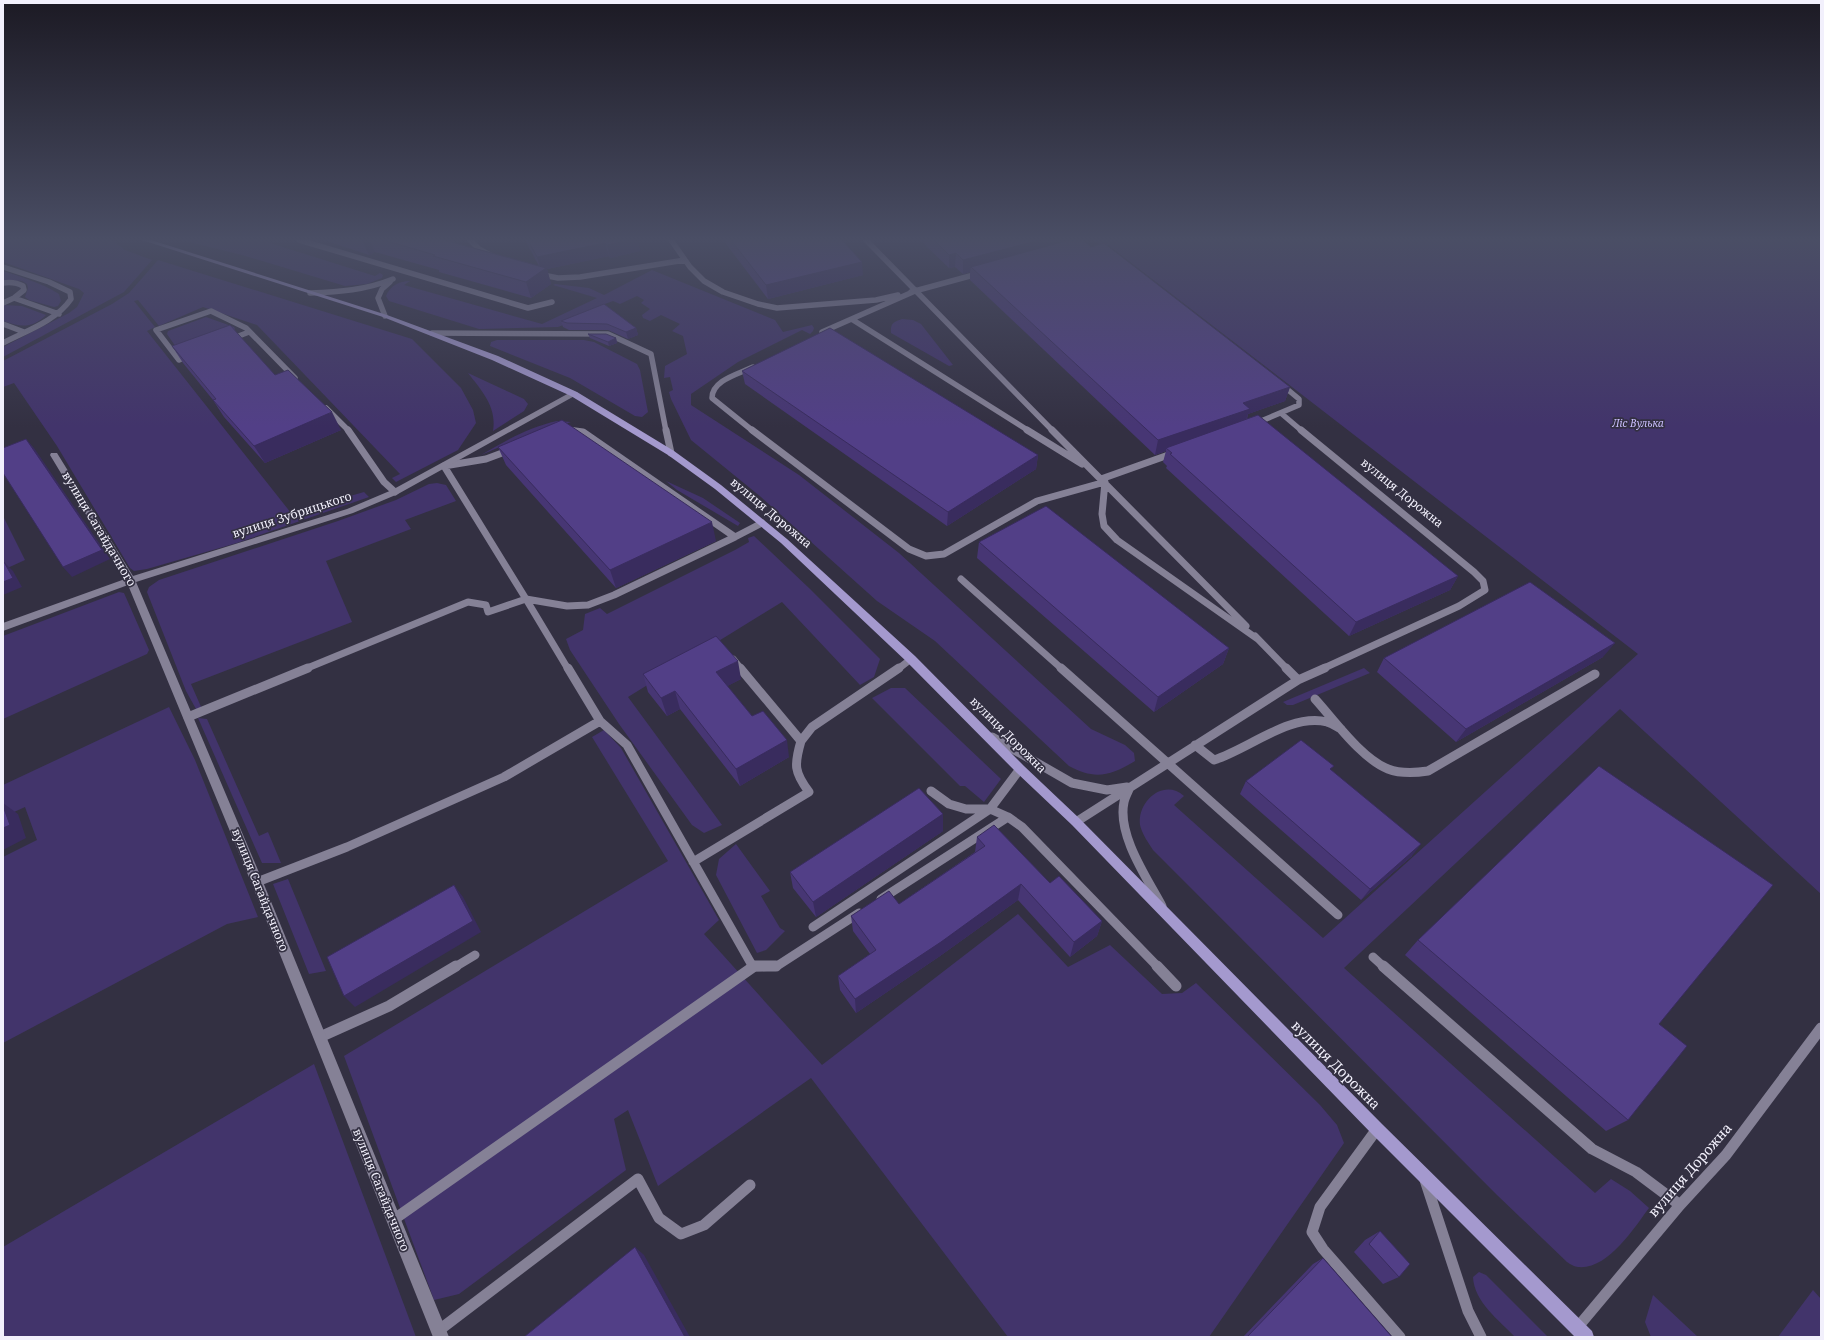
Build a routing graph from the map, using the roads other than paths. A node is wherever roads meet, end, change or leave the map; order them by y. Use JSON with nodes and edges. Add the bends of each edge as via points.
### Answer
{"nodes":[{"id":1,"x":27,"y":303,"type":"edge"},
{"id":2,"x":70,"y":303,"type":"edge"},
{"id":3,"x":341,"y":303,"type":"edge"},
{"id":4,"x":380,"y":303,"type":"edge"},
{"id":5,"x":509,"y":303,"type":"edge"},
{"id":6,"x":550,"y":303,"type":"edge"},
{"id":7,"x":752,"y":303,"type":"edge"},
{"id":8,"x":845,"y":303,"type":"edge"},
{"id":9,"x":890,"y":303,"type":"edge"},
{"id":10,"x":925,"y":303,"type":"edge"},
{"id":11,"x":59,"y":314,"type":"junction"},
{"id":12,"x":385,"y":316,"type":"junction"},
{"id":13,"x":853,"y":320,"type":"junction"},
{"id":14,"x":3,"y":324,"type":"edge"},
{"id":15,"x":24,"y":332,"type":"junction"},
{"id":16,"x":249,"y":332,"type":"junction"},
{"id":17,"x":432,"y":333,"type":"junction"},
{"id":18,"x":814,"y":336,"type":"edge"},
{"id":19,"x":3,"y":343,"type":"edge"},
{"id":20,"x":221,"y":343,"type":"edge"},
{"id":21,"x":200,"y":351,"type":"edge"},
{"id":22,"x":759,"y":364,"type":"edge"},
{"id":23,"x":1275,"y":380,"type":"edge"},
{"id":24,"x":301,"y":382,"type":"edge"},
{"id":25,"x":574,"y":394,"type":"junction"},
{"id":26,"x":322,"y":403,"type":"edge"},
{"id":27,"x":1282,"y":414,"type":"junction"},
{"id":28,"x":1246,"y":427,"type":"edge"},
{"id":29,"x":563,"y":430,"type":"edge"},
{"id":30,"x":514,"y":449,"type":"edge"},
{"id":31,"x":1181,"y":450,"type":"edge"},
{"id":32,"x":671,"y":453,"type":"junction"},
{"id":33,"x":54,"y":455,"type":"dead end"},
{"id":34,"x":444,"y":466,"type":"junction"},
{"id":35,"x":1094,"y":472,"type":"junction"},
{"id":36,"x":1103,"y":481,"type":"junction"},
{"id":37,"x":395,"y":492,"type":"junction"},
{"id":38,"x":762,"y":523,"type":"junction"},
{"id":39,"x":735,"y":537,"type":"junction"},
{"id":40,"x":961,"y":579,"type":"dead end"},
{"id":41,"x":131,"y":580,"type":"junction"},
{"id":42,"x":526,"y":599,"type":"junction"},
{"id":43,"x":3,"y":627,"type":"edge"},
{"id":44,"x":1259,"y":640,"type":"junction"},
{"id":45,"x":728,"y":653,"type":"edge"},
{"id":46,"x":911,"y":659,"type":"junction"},
{"id":47,"x":1595,"y":674,"type":"dead end"},
{"id":48,"x":1298,"y":680,"type":"junction"},
{"id":49,"x":1315,"y":698,"type":"dead end"},
{"id":50,"x":188,"y":717,"type":"junction"},
{"id":51,"x":600,"y":721,"type":"junction"},
{"id":52,"x":988,"y":735,"type":"junction"},
{"id":53,"x":1350,"y":736,"type":"junction"},
{"id":54,"x":801,"y":741,"type":"junction"},
{"id":55,"x":1195,"y":745,"type":"junction"},
{"id":56,"x":1168,"y":763,"type":"junction"},
{"id":57,"x":1020,"y":769,"type":"junction"},
{"id":58,"x":1130,"y":787,"type":"junction"},
{"id":59,"x":931,"y":791,"type":"dead end"},
{"id":60,"x":990,"y":809,"type":"junction"},
{"id":61,"x":1008,"y":817,"type":"junction"},
{"id":62,"x":1076,"y":822,"type":"junction"},
{"id":63,"x":693,"y":862,"type":"junction"},
{"id":64,"x":257,"y":882,"type":"junction"},
{"id":65,"x":1338,"y":915,"type":"dead end"},
{"id":66,"x":1168,"y":918,"type":"junction"},
{"id":67,"x":813,"y":927,"type":"dead end"},
{"id":68,"x":475,"y":955,"type":"dead end"},
{"id":69,"x":1373,"y":957,"type":"dead end"},
{"id":70,"x":753,"y":967,"type":"junction"},
{"id":71,"x":1176,"y":986,"type":"dead end"},
{"id":72,"x":1821,"y":1028,"type":"edge"},
{"id":73,"x":320,"y":1038,"type":"junction"},
{"id":74,"x":1377,"y":1130,"type":"junction"},
{"id":75,"x":1423,"y":1174,"type":"junction"},
{"id":76,"x":750,"y":1185,"type":"dead end"},
{"id":77,"x":1680,"y":1205,"type":"junction"},
{"id":78,"x":393,"y":1220,"type":"junction"},
{"id":79,"x":1582,"y":1333,"type":"edge"},
{"id":80,"x":439,"y":1334,"type":"edge"},
{"id":81,"x":1400,"y":1337,"type":"edge"},
{"id":82,"x":1481,"y":1337,"type":"edge"}],
"edges":[{"from":1,"to":11,"type":"lane"},
{"from":2,"to":11,"type":"lane"},
{"from":3,"to":12,"type":"main road","name":"вулиця Дорожна"},
{"from":4,"to":12,"type":"lane","name":"вулиця Дорожна"},
{"from":5,"to":6,"type":"lane","via":[[528,308]]},
{"from":7,"to":8,"type":"lane","via":[[777,308]]},
{"from":9,"to":13,"type":"lane"},
{"from":10,"to":35,"type":"lane"},
{"from":11,"to":15,"type":"lane"},
{"from":12,"to":17,"type":"main road","name":"вулиця Дорожна"},
{"from":13,"to":18,"type":"lane"},
{"from":13,"to":35,"type":"lane"},
{"from":14,"to":15,"type":"lane"},
{"from":15,"to":19,"type":"lane"},
{"from":16,"to":20,"type":"lane"},
{"from":16,"to":21,"type":"lane","via":[[246,328],[210,311],[156,330],[179,360]]},
{"from":16,"to":24,"type":"lane"},
{"from":17,"to":25,"type":"main road","name":"вулиця Дорожна"},
{"from":17,"to":32,"type":"lane","via":[[608,334],[651,354]]},
{"from":22,"to":36,"type":"lane","via":[[718,384],[712,392],[712,398],[909,548],[926,556],[944,554],[1036,501]]},
{"from":23,"to":27,"type":"lane","via":[[1299,399],[1299,405]]},
{"from":25,"to":32,"type":"main road","name":"вулиця Дорожна"},
{"from":25,"to":34,"type":"street","name":"вулиця Зубрицького"},
{"from":26,"to":37,"type":"lane","via":[[348,429],[384,482]]},
{"from":27,"to":28,"type":"lane"},
{"from":27,"to":48,"type":"lane","name":"вулиця Дорожна","via":[[1474,572],[1483,582],[1485,590],[1459,606]]},
{"from":29,"to":39,"type":"lane","via":[[574,429],[584,432]]},
{"from":30,"to":34,"type":"lane","via":[[486,459]]},
{"from":31,"to":36,"type":"lane"},
{"from":32,"to":38,"type":"main road","name":"вулиця Дорожна"},
{"from":33,"to":41,"type":"street","name":"вулиця Сагайдачного"},
{"from":34,"to":37,"type":"street","name":"вулиця Зубрицького"},
{"from":34,"to":42,"type":"lane"},
{"from":35,"to":36,"type":"lane"},
{"from":36,"to":44,"type":"lane"},
{"from":36,"to":44,"type":"lane","via":[[1104,526],[1117,540]]},
{"from":37,"to":41,"type":"street","name":"вулиця Зубрицького","via":[[350,511]]},
{"from":38,"to":39,"type":"lane"},
{"from":38,"to":46,"type":"main road","name":"вулиця Дорожна"},
{"from":39,"to":42,"type":"lane","via":[[588,605],[567,606]]},
{"from":40,"to":56,"type":"lane"},
{"from":41,"to":43,"type":"street","name":"вулиця Зубрицького"},
{"from":41,"to":50,"type":"street","name":"вулиця Сагайдачного"},
{"from":42,"to":50,"type":"lane","via":[[488,612],[486,605],[468,602]]},
{"from":42,"to":51,"type":"lane"},
{"from":44,"to":48,"type":"lane"},
{"from":45,"to":54,"type":"lane"},
{"from":46,"to":52,"type":"main road","name":"вулиця Дорожна"},
{"from":46,"to":54,"type":"lane","via":[[812,726]]},
{"from":47,"to":53,"type":"lane","via":[[1428,771],[1410,773],[1387,769],[1370,759]]},
{"from":48,"to":55,"type":"lane","name":"вулиця Дорожна"},
{"from":49,"to":53,"type":"lane"},
{"from":50,"to":64,"type":"street","name":"вулиця Сагайдачного"},
{"from":51,"to":63,"type":"lane","via":[[627,745]]},
{"from":51,"to":64,"type":"lane","via":[[504,777],[347,847]]},
{"from":52,"to":57,"type":"main road","name":"вулиця Дорожна"},
{"from":52,"to":58,"type":"lane","via":[[1072,783],[1107,790]]},
{"from":53,"to":55,"type":"lane","via":[[1337,726],[1321,721],[1299,722],[1214,760]]},
{"from":54,"to":63,"type":"lane","via":[[794,763],[796,775],[809,792]]},
{"from":55,"to":56,"type":"lane","name":"вулиця Дорожна"},
{"from":56,"to":58,"type":"lane","name":"вулиця Дорожна"},
{"from":56,"to":65,"type":"lane"},
{"from":57,"to":60,"type":"lane"},
{"from":57,"to":62,"type":"main road","name":"вулиця Дорожна"},
{"from":58,"to":62,"type":"lane","name":"вулиця Дорожна"},
{"from":58,"to":66,"type":"lane","via":[[1124,802],[1125,830],[1130,846]]},
{"from":59,"to":60,"type":"lane","via":[[949,804],[966,809]]},
{"from":60,"to":61,"type":"lane"},
{"from":60,"to":67,"type":"lane"},
{"from":61,"to":70,"type":"lane","via":[[777,966]]},
{"from":61,"to":71,"type":"lane","via":[[1022,827]]},
{"from":62,"to":66,"type":"main road","name":"вулиця Дорожна"},
{"from":63,"to":70,"type":"lane"},
{"from":64,"to":73,"type":"street","name":"вулиця Сагайдачного"},
{"from":66,"to":74,"type":"main road","name":"вулиця Дорожна"},
{"from":68,"to":73,"type":"lane","via":[[389,1006]]},
{"from":69,"to":77,"type":"lane","via":[[1592,1149],[1636,1172]]},
{"from":70,"to":78,"type":"lane"},
{"from":72,"to":77,"type":"lane","name":"вулиця Дорожна","via":[[1726,1155]]},
{"from":73,"to":78,"type":"street","name":"вулиця Сагайдачного"},
{"from":74,"to":75,"type":"main road","name":"вулиця Дорожна"},
{"from":74,"to":81,"type":"lane","via":[[1320,1207],[1312,1232],[1323,1249]]},
{"from":75,"to":79,"type":"main road","name":"вулиця Дорожна"},
{"from":75,"to":82,"type":"lane","via":[[1468,1311]]},
{"from":76,"to":80,"type":"lane","via":[[704,1225],[681,1234],[659,1218],[638,1179]]},
{"from":77,"to":79,"type":"lane","name":"вулиця Дорожна"},
{"from":78,"to":80,"type":"street","name":"вулиця Сагайдачного"}]}
